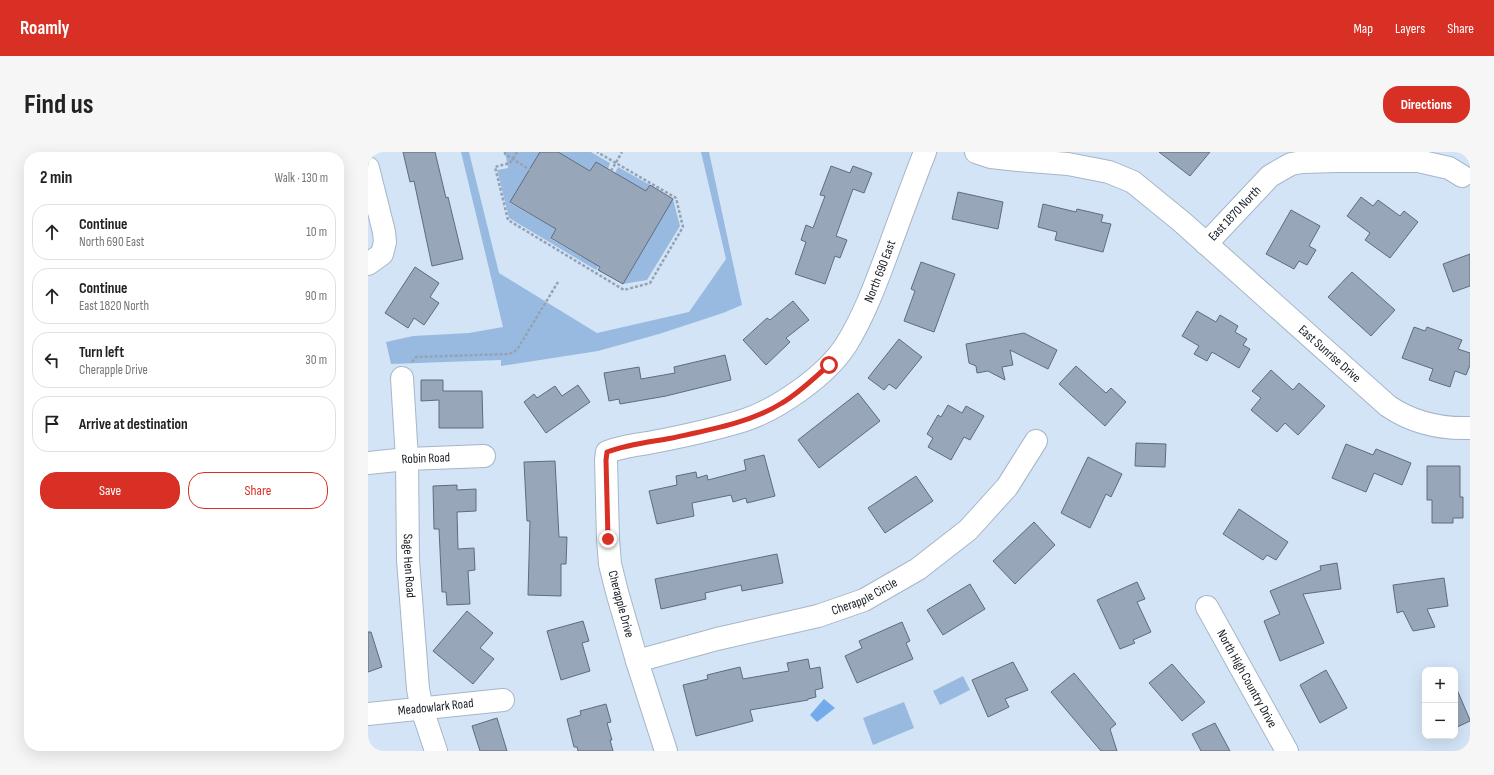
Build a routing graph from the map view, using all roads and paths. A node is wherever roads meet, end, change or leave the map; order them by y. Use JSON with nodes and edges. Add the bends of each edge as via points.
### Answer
{"nodes":[{"id":1,"x":505,"y":152,"type":"edge"},
{"id":2,"x":517,"y":152,"type":"edge"},
{"id":3,"x":597,"y":152,"type":"edge"},
{"id":4,"x":622,"y":152,"type":"edge"},
{"id":5,"x":925,"y":152,"type":"edge"},
{"id":6,"x":976,"y":152,"type":"edge"},
{"id":7,"x":513,"y":159,"type":"junction"},
{"id":8,"x":616,"y":163,"type":"junction"},
{"id":9,"x":368,"y":168,"type":"edge"},
{"id":10,"x":530,"y":170,"type":"dead end"},
{"id":11,"x":611,"y":171,"type":"dead end"},
{"id":12,"x":1462,"y":176,"type":"dead end"},
{"id":13,"x":1206,"y":244,"type":"junction"},
{"id":14,"x":375,"y":259,"type":"edge"},
{"id":15,"x":558,"y":282,"type":"dead end"},
{"id":16,"x":402,"y":378,"type":"joint"},
{"id":17,"x":1470,"y":428,"type":"edge"},
{"id":18,"x":1036,"y":441,"type":"dead end"},
{"id":19,"x":607,"y":452,"type":"joint"},
{"id":20,"x":484,"y":456,"type":"dead end"},
{"id":21,"x":407,"y":459,"type":"junction"},
{"id":22,"x":368,"y":463,"type":"edge"},
{"id":23,"x":1207,"y":607,"type":"dead end"},
{"id":24,"x":637,"y":661,"type":"junction"},
{"id":25,"x":503,"y":700,"type":"dead end"},
{"id":26,"x":422,"y":709,"type":"junction"},
{"id":27,"x":368,"y":714,"type":"edge"},
{"id":28,"x":436,"y":751,"type":"edge"},
{"id":29,"x":666,"y":751,"type":"edge"},
{"id":30,"x":1287,"y":751,"type":"edge"}],
"edges":[{"from":1,"to":7,"type":"path"},
{"from":2,"to":7,"type":"path"},
{"from":3,"to":8,"type":"path"},
{"from":4,"to":8,"type":"path"},
{"from":5,"to":19,"type":"street","name":"North 690 East","via":[[862,315],[845,346],[829,365],[782,403],[759,415]]},
{"from":6,"to":13,"type":"street","name":"East 1870 North","via":[[990,157],[1068,164],[1111,173],[1133,182]]},
{"from":7,"to":8,"type":"path","via":[[510,163],[495,167],[508,220],[624,290],[650,283],[683,227],[676,198]]},
{"from":7,"to":10,"type":"path"},
{"from":8,"to":11,"type":"path"},
{"from":9,"to":14,"type":"street","via":[[385,242]]},
{"from":12,"to":13,"type":"street","name":"East 1870 North","via":[[1449,168],[1418,161],[1324,161],[1291,164],[1270,176]]},
{"from":13,"to":17,"type":"street","name":"East Sunrise Drive","via":[[1388,406],[1400,414],[1431,426]]},
{"from":15,"to":16,"type":"path","via":[[514,352],[416,357],[412,361],[412,370]]},
{"from":16,"to":21,"type":"street","name":"Sage Hen Road"},
{"from":18,"to":24,"type":"street","name":"Cherapple Circle","via":[[1007,487],[968,530],[918,569],[864,600],[818,616],[717,639]]},
{"from":19,"to":24,"type":"street","name":"Cherapple Drive","via":[[610,564]]},
{"from":20,"to":21,"type":"street","name":"Robin Road"},
{"from":21,"to":22,"type":"street","name":"Robin Road"},
{"from":21,"to":26,"type":"street","name":"Sage Hen Road","via":[[408,560],[418,689]]},
{"from":23,"to":30,"type":"street","name":"North High Country Drive"},
{"from":24,"to":29,"type":"street","name":"Cherapple Drive"},
{"from":25,"to":26,"type":"street","name":"Meadowlark Road"},
{"from":26,"to":27,"type":"street","name":"Meadowlark Road"},
{"from":26,"to":28,"type":"street","name":"Sage Hen Road"}]}
